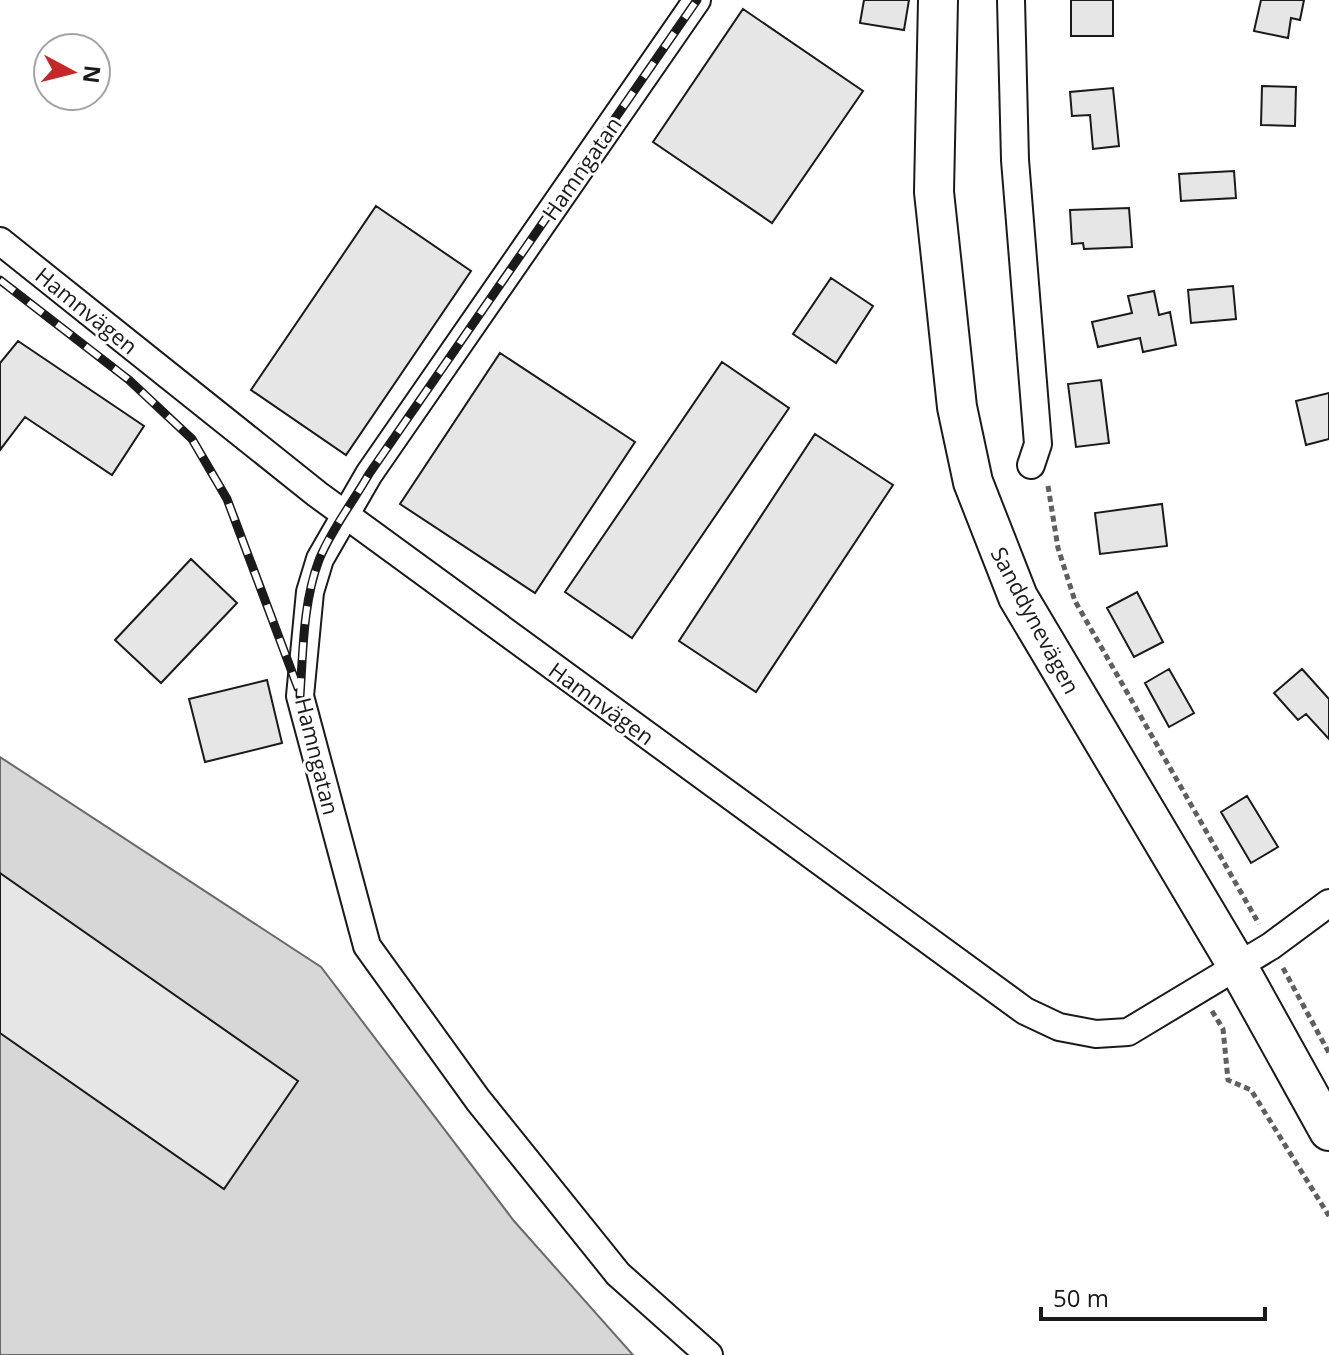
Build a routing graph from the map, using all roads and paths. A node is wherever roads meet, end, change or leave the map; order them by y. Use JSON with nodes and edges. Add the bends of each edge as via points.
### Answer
{"nodes":[{"id":1,"x":697,"y":0,"type":"edge"},
{"id":2,"x":938,"y":0,"type":"edge"},
{"id":3,"x":1011,"y":0,"type":"edge"},
{"id":4,"x":0,"y":241,"type":"edge"},
{"id":5,"x":1031,"y":465,"type":"joint"},
{"id":6,"x":345,"y":515,"type":"junction"},
{"id":7,"x":1329,"y":903,"type":"edge"},
{"id":8,"x":1271,"y":946,"type":"junction"},
{"id":9,"x":1238,"y":967,"type":"junction"},
{"id":10,"x":1199,"y":989,"type":"junction"},
{"id":11,"x":1329,"y":1053,"type":"edge"},
{"id":12,"x":1329,"y":1131,"type":"edge"},
{"id":13,"x":1329,"y":1216,"type":"edge"},
{"id":14,"x":709,"y":1355,"type":"edge"}],
"edges":[{"from":1,"to":6,"type":"street","name":"Hamngatan"},
{"from":2,"to":9,"type":"street","name":"Sanddynevägen","via":[[934,192],[955,392],[973,482],[1018,597]]},
{"from":3,"to":5,"type":"street","via":[[1015,160],[1038,444]]},
{"from":4,"to":6,"type":"street","name":"Hamnvägen"},
{"from":5,"to":8,"type":"path","via":[[1046,476],[1058,548],[1075,601]]},
{"from":6,"to":10,"type":"street","name":"Hamnvägen","via":[[1025,1011],[1059,1027],[1096,1034],[1128,1032]]},
{"from":6,"to":14,"type":"street","name":"Hamngatan","via":[[320,559],[310,592],[300,696],[367,946],[478,1100],[618,1274]]},
{"from":7,"to":8,"type":"street","name":"Hamnvägen"},
{"from":8,"to":9,"type":"street","name":"Hamnvägen"},
{"from":8,"to":11,"type":"path"},
{"from":9,"to":10,"type":"street","name":"Hamnvägen"},
{"from":9,"to":12,"type":"street","name":"Sanddynevägen"},
{"from":10,"to":13,"type":"path","via":[[1223,1029],[1228,1080],[1251,1090]]}]}
